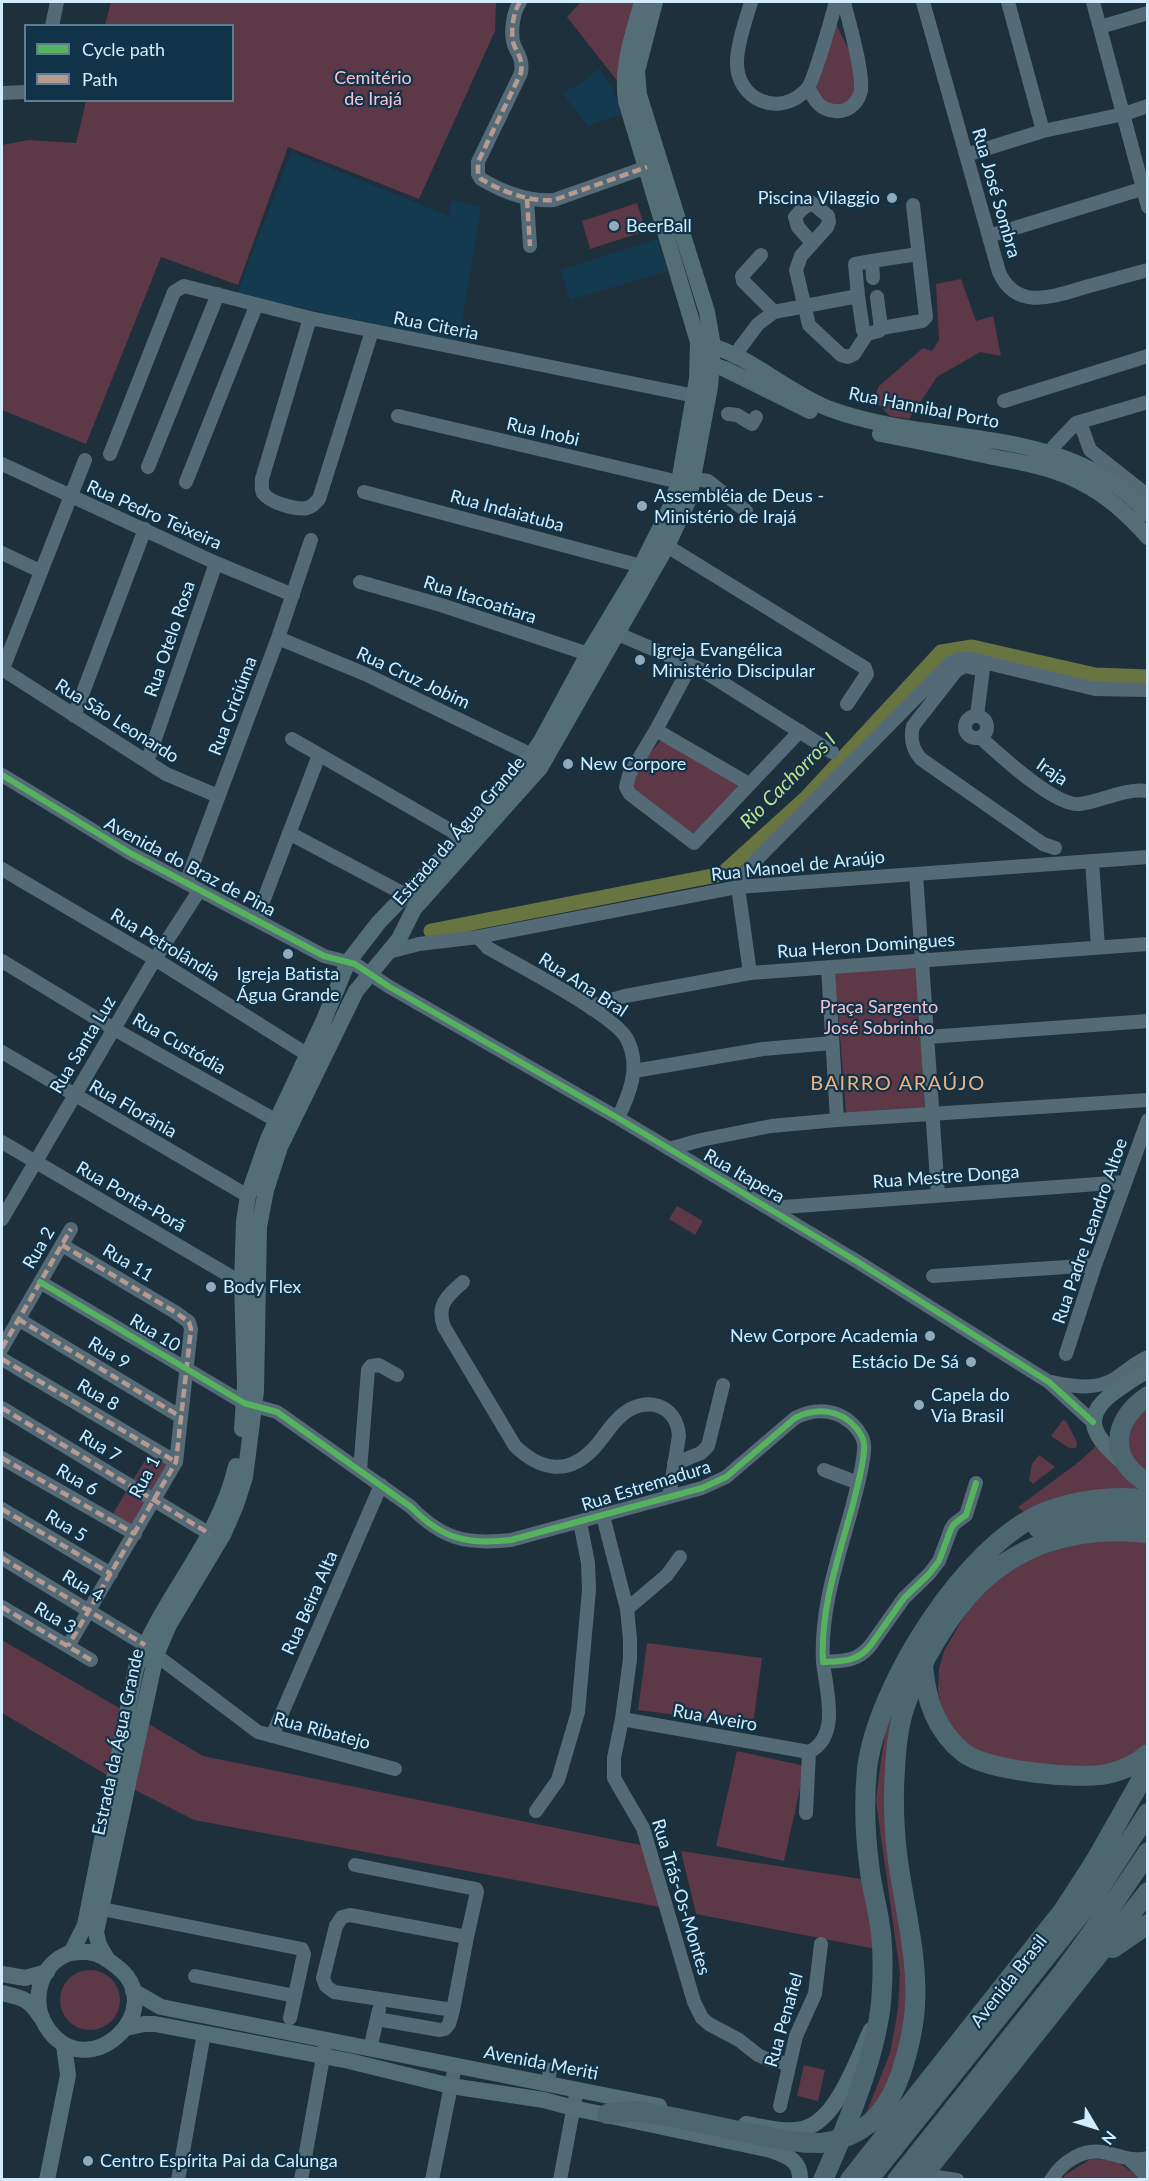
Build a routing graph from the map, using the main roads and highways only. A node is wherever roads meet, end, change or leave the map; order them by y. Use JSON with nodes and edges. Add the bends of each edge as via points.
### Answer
{"nodes":[{"id":1,"x":642,"y":2,"type":"edge"},
{"id":2,"x":655,"y":2,"type":"edge"},
{"id":3,"x":706,"y":344,"type":"junction"},
{"id":4,"x":716,"y":366,"type":"junction"},
{"id":5,"x":686,"y":481,"type":"junction"},
{"id":6,"x":1148,"y":514,"type":"edge"},
{"id":7,"x":1148,"y":537,"type":"edge"},
{"id":8,"x":500,"y":804,"type":"junction"},
{"id":9,"x":467,"y":839,"type":"junction"},
{"id":10,"x":379,"y":922,"type":"junction"},
{"id":11,"x":403,"y":931,"type":"junction"},
{"id":12,"x":1148,"y":1371,"type":"edge"},
{"id":13,"x":1148,"y":1396,"type":"edge"},
{"id":14,"x":250,"y":1404,"type":"junction"},
{"id":15,"x":1125,"y":1464,"type":"junction"},
{"id":16,"x":1148,"y":1483,"type":"edge"},
{"id":17,"x":1148,"y":1500,"type":"edge"},
{"id":18,"x":1148,"y":1520,"type":"edge"},
{"id":19,"x":1148,"y":1533,"type":"edge"},
{"id":20,"x":976,"y":1563,"type":"junction"},
{"id":21,"x":150,"y":1650,"type":"junction"},
{"id":22,"x":923,"y":1666,"type":"junction"},
{"id":23,"x":1148,"y":1754,"type":"edge"},
{"id":24,"x":1148,"y":1768,"type":"edge"},
{"id":25,"x":1148,"y":1813,"type":"edge"},
{"id":26,"x":1148,"y":1852,"type":"edge"},
{"id":27,"x":1148,"y":1892,"type":"edge"},
{"id":28,"x":1148,"y":1904,"type":"edge"},
{"id":29,"x":1126,"y":1920,"type":"junction"},
{"id":30,"x":1148,"y":1924,"type":"edge"},
{"id":31,"x":70,"y":1953,"type":"junction"},
{"id":32,"x":107,"y":1959,"type":"junction"},
{"id":33,"x":47,"y":1972,"type":"junction"},
{"id":34,"x":2,"y":1974,"type":"edge"},
{"id":35,"x":1079,"y":1977,"type":"junction"},
{"id":36,"x":133,"y":1991,"type":"junction"},
{"id":37,"x":2,"y":1994,"type":"edge"},
{"id":38,"x":880,"y":2010,"type":"junction"},
{"id":39,"x":40,"y":2017,"type":"junction"},
{"id":40,"x":126,"y":2028,"type":"junction"},
{"id":41,"x":64,"y":2044,"type":"junction"},
{"id":42,"x":97,"y":2048,"type":"junction"},
{"id":43,"x":325,"y":2048,"type":"junction"},
{"id":44,"x":68,"y":2074,"type":"junction"},
{"id":45,"x":607,"y":2114,"type":"joint"},
{"id":46,"x":785,"y":2148,"type":"junction"},
{"id":47,"x":921,"y":2177,"type":"edge"},
{"id":48,"x":47,"y":2180,"type":"edge"},
{"id":49,"x":800,"y":2180,"type":"edge"},
{"id":50,"x":823,"y":2180,"type":"edge"},
{"id":51,"x":850,"y":2180,"type":"edge"},
{"id":52,"x":868,"y":2180,"type":"edge"},
{"id":53,"x":897,"y":2180,"type":"edge"}],
"edges":[{"from":1,"to":3,"type":"main road","name":"Estrada da Água Grande","via":[[627,60],[624,90]]},
{"from":2,"to":3,"type":"main road","name":"Estrada da Água Grande","via":[[637,71],[639,95],[707,312]]},
{"from":3,"to":4,"type":"main road","name":"Rua Hannibal Porto"},
{"from":3,"to":4,"type":"main road","name":"Estrada da Água Grande"},
{"from":4,"to":5,"type":"main road","name":"Estrada da Água Grande"},
{"from":4,"to":5,"type":"main road","name":"Estrada da Água Grande","via":[[695,396]]},
{"from":4,"to":6,"type":"main road","name":"Rua Hannibal Porto","via":[[851,416],[1055,449],[1116,485]]},
{"from":4,"to":7,"type":"main road","name":"Rua Hannibal Porto","via":[[845,425],[1043,467],[1082,482],[1108,499]]},
{"from":5,"to":8,"type":"main road","name":"Estrada da Água Grande","via":[[532,755]]},
{"from":5,"to":8,"type":"main road","name":"Estrada da Água Grande","via":[[689,499],[667,546],[549,754],[535,774]]},
{"from":8,"to":9,"type":"main road","name":"Estrada da Água Grande"},
{"from":9,"to":10,"type":"main road","name":"Estrada da Água Grande","via":[[404,894]]},
{"from":9,"to":11,"type":"main road","name":"Estrada da Água Grande","via":[[410,914]]},
{"from":10,"to":11,"type":"main road","via":[[390,922]]},
{"from":10,"to":14,"type":"main road","name":"Estrada da Água Grande","via":[[345,968],[268,1139],[248,1196],[242,1283]]},
{"from":11,"to":14,"type":"main road","name":"Estrada da Água Grande","via":[[380,968],[351,999],[276,1155],[259,1227]]},
{"from":12,"to":15,"type":"main road","via":[[1102,1401],[1093,1422],[1099,1436]]},
{"from":13,"to":15,"type":"highway","via":[[1135,1406],[1121,1428],[1118,1444]]},
{"from":14,"to":21,"type":"main road","name":"Estrada da Água Grande","via":[[233,1477],[210,1534]]},
{"from":14,"to":21,"type":"main road","name":"Estrada da Água Grande","via":[[248,1465],[236,1506],[218,1544]]},
{"from":15,"to":16,"type":"highway"},
{"from":17,"to":20,"type":"highway","via":[[1094,1501],[1044,1512],[997,1542]]},
{"from":18,"to":20,"type":"highway","via":[[1105,1517],[1053,1523],[1024,1534]]},
{"from":19,"to":22,"type":"highway","via":[[1072,1534],[1014,1556],[970,1593]]},
{"from":20,"to":38,"type":"highway","via":[[922,1632],[901,1668],[880,1720],[868,1767],[869,1865],[884,1960]]},
{"from":21,"to":31,"type":"main road","name":"Estrada da Água Grande","via":[[134,1676],[85,1925]]},
{"from":21,"to":32,"type":"main road","name":"Estrada da Água Grande","via":[[96,1939]]},
{"from":22,"to":23,"type":"highway","via":[[925,1688],[940,1729],[965,1755],[978,1762],[1045,1774],[1096,1776],[1129,1767]]},
{"from":22,"to":46,"type":"highway","via":[[904,1708],[895,1772],[897,1852],[915,1973],[915,2005],[907,2052],[890,2100],[872,2122],[832,2142]]},
{"from":24,"to":51,"type":"highway","name":"Avenida Brasil","via":[[1063,1911]]},
{"from":25,"to":52,"type":"highway","name":"Avenida Brasil","via":[[1093,1898]]},
{"from":26,"to":53,"type":"highway","name":"Avenida Brasil","via":[[1064,1971]]},
{"from":27,"to":29,"type":"highway"},
{"from":28,"to":29,"type":"highway"},
{"from":29,"to":35,"type":"highway"},
{"from":30,"to":35,"type":"highway"},
{"from":31,"to":32,"type":"main road","via":[[96,1953]]},
{"from":31,"to":33,"type":"main road"},
{"from":32,"to":36,"type":"main road","via":[[122,1970]]},
{"from":33,"to":34,"type":"main road","via":[[25,1978]]},
{"from":33,"to":39,"type":"main road","via":[[38,1996]]},
{"from":35,"to":47,"type":"highway"},
{"from":36,"to":40,"type":"main road","via":[[134,2004]]},
{"from":36,"to":43,"type":"main road","name":"Avenida Meriti","via":[[161,2007]]},
{"from":37,"to":39,"type":"main road","via":[[31,2003]]},
{"from":38,"to":43,"type":"main road","name":"Avenida Meriti","via":[[833,2106],[819,2122],[792,2130],[577,2089],[549,2076],[455,2066],[370,2049]]},
{"from":38,"to":50,"type":"highway","via":[[858,2091]]},
{"from":39,"to":41,"type":"main road"},
{"from":40,"to":42,"type":"main road","via":[[115,2040]]},
{"from":40,"to":43,"type":"main road","name":"Avenida Meriti","via":[[148,2023]]},
{"from":41,"to":42,"type":"main road"},
{"from":41,"to":44,"type":"main road"},
{"from":42,"to":44,"type":"main road"},
{"from":43,"to":45,"type":"main road","name":"Avenida Meriti","via":[[451,2086]]},
{"from":44,"to":48,"type":"main road"},
{"from":45,"to":46,"type":"highway","via":[[651,2113]]},
{"from":46,"to":49,"type":"main road","via":[[798,2166]]}]}
